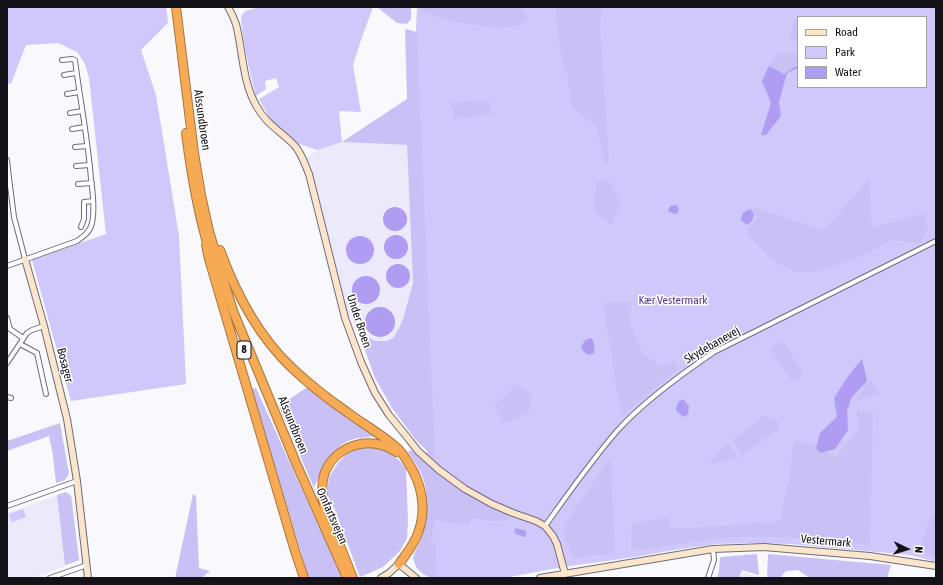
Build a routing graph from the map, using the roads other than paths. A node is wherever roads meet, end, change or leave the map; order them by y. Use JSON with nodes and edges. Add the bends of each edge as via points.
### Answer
{"nodes":[{"id":1,"x":170,"y":7,"type":"edge"},
{"id":2,"x":176,"y":7,"type":"edge"},
{"id":3,"x":228,"y":7,"type":"edge"},
{"id":4,"x":62,"y":60,"type":"dead end"},
{"id":5,"x":180,"y":62,"type":"junction"},
{"id":6,"x":76,"y":73,"type":"junction"},
{"id":7,"x":64,"y":75,"type":"dead end"},
{"id":8,"x":79,"y":92,"type":"junction"},
{"id":9,"x":67,"y":94,"type":"dead end"},
{"id":10,"x":82,"y":111,"type":"junction"},
{"id":11,"x":70,"y":113,"type":"dead end"},
{"id":12,"x":85,"y":127,"type":"junction"},
{"id":13,"x":72,"y":129,"type":"dead end"},
{"id":14,"x":87,"y":146,"type":"junction"},
{"id":15,"x":75,"y":147,"type":"dead end"},
{"id":16,"x":194,"y":153,"type":"junction"},
{"id":17,"x":7,"y":160,"type":"edge"},
{"id":18,"x":90,"y":165,"type":"junction"},
{"id":19,"x":76,"y":166,"type":"dead end"},
{"id":20,"x":8,"y":178,"type":"edge"},
{"id":21,"x":92,"y":183,"type":"junction"},
{"id":22,"x":78,"y":184,"type":"dead end"},
{"id":23,"x":93,"y":201,"type":"junction"},
{"id":24,"x":81,"y":227,"type":"dead end"},
{"id":25,"x":204,"y":232,"type":"junction"},
{"id":26,"x":936,"y":241,"type":"edge"},
{"id":27,"x":25,"y":259,"type":"junction"},
{"id":28,"x":7,"y":266,"type":"edge"},
{"id":29,"x":7,"y":318,"type":"edge"},
{"id":30,"x":44,"y":326,"type":"junction"},
{"id":31,"x":24,"y":338,"type":"junction"},
{"id":32,"x":20,"y":344,"type":"junction"},
{"id":33,"x":7,"y":363,"type":"edge"},
{"id":34,"x":46,"y":394,"type":"dead end"},
{"id":35,"x":408,"y":462,"type":"junction"},
{"id":36,"x":296,"y":463,"type":"junction"},
{"id":37,"x":77,"y":481,"type":"junction"},
{"id":38,"x":7,"y":506,"type":"edge"},
{"id":39,"x":545,"y":526,"type":"junction"},
{"id":40,"x":713,"y":549,"type":"junction"},
{"id":41,"x":399,"y":564,"type":"junction"},
{"id":42,"x":87,"y":565,"type":"junction"},
{"id":43,"x":936,"y":566,"type":"edge"},
{"id":44,"x":565,"y":574,"type":"junction"},
{"id":45,"x":50,"y":578,"type":"edge"},
{"id":46,"x":88,"y":578,"type":"edge"},
{"id":47,"x":303,"y":578,"type":"edge"},
{"id":48,"x":347,"y":578,"type":"edge"},
{"id":49,"x":353,"y":578,"type":"edge"},
{"id":50,"x":381,"y":578,"type":"edge"},
{"id":51,"x":416,"y":578,"type":"edge"},
{"id":52,"x":540,"y":578,"type":"edge"},
{"id":53,"x":708,"y":578,"type":"edge"}],
"edges":[{"from":1,"to":5,"type":"highway","name":"Alssundbroen","number":"8"},
{"from":2,"to":5,"type":"highway","name":"Alssundbroen","number":"8"},
{"from":3,"to":39,"type":"street","name":"Under Broen","via":[[235,22],[245,75],[256,107],[267,121],[296,147],[309,174],[345,318],[361,362],[389,415],[418,450],[465,489],[492,504]]},
{"from":4,"to":6,"type":"street","via":[[74,60]]},
{"from":5,"to":16,"type":"highway","name":"Alssundbroen","number":"8"},
{"from":5,"to":25,"type":"highway","name":"Alssundbroen","number":"8","via":[[191,168]]},
{"from":6,"to":7,"type":"street"},
{"from":6,"to":8,"type":"street"},
{"from":8,"to":9,"type":"street"},
{"from":8,"to":10,"type":"street"},
{"from":10,"to":11,"type":"street"},
{"from":10,"to":12,"type":"street"},
{"from":12,"to":13,"type":"street"},
{"from":12,"to":14,"type":"street"},
{"from":14,"to":15,"type":"street"},
{"from":14,"to":18,"type":"street"},
{"from":16,"to":35,"type":"highway","via":[[217,243],[228,273],[253,321],[292,368],[346,412],[389,441]]},
{"from":16,"to":36,"type":"highway","name":"Alssundbroen","number":"8","via":[[209,231],[233,311]]},
{"from":17,"to":20,"type":"street","name":"Bosager"},
{"from":18,"to":19,"type":"street"},
{"from":18,"to":21,"type":"street"},
{"from":20,"to":27,"type":"street","name":"Bosager","via":[[14,217]]},
{"from":21,"to":22,"type":"street"},
{"from":21,"to":23,"type":"street"},
{"from":23,"to":24,"type":"street","via":[[84,202],[84,219]]},
{"from":23,"to":27,"type":"street","via":[[92,224],[86,235],[77,241]]},
{"from":25,"to":36,"type":"highway","name":"Alssundbroen","number":"8","via":[[239,338]]},
{"from":25,"to":47,"type":"highway","via":[[209,259]]},
{"from":26,"to":39,"type":"street","name":"Skydebanevej","via":[[714,352],[686,372],[638,410],[617,431]]},
{"from":27,"to":28,"type":"street"},
{"from":27,"to":30,"type":"street","name":"Bosager"},
{"from":29,"to":31,"type":"street","via":[[10,330]]},
{"from":30,"to":31,"type":"street","via":[[32,330]]},
{"from":30,"to":37,"type":"street","name":"Bosager","via":[[67,419]]},
{"from":31,"to":32,"type":"street"},
{"from":32,"to":33,"type":"street"},
{"from":32,"to":34,"type":"street","via":[[36,353]]},
{"from":35,"to":41,"type":"highway","via":[[421,494],[422,520],[412,546]]},
{"from":35,"to":49,"type":"highway","via":[[392,448],[382,444],[361,443],[342,451],[328,466],[322,485],[324,506]]},
{"from":36,"to":48,"type":"highway","name":"Omfartsvejen","number":"8"},
{"from":37,"to":38,"type":"street"},
{"from":37,"to":42,"type":"street","name":"Bosager"},
{"from":39,"to":44,"type":"street","via":[[553,536]]},
{"from":40,"to":43,"type":"street","name":"Vestermark","via":[[764,546],[870,556]]},
{"from":40,"to":44,"type":"street","name":"Vestermark"},
{"from":40,"to":53,"type":"street","via":[[714,560]]},
{"from":41,"to":50,"type":"street"},
{"from":41,"to":51,"type":"street"},
{"from":42,"to":45,"type":"street"},
{"from":42,"to":46,"type":"street","name":"Bosager"},
{"from":44,"to":52,"type":"street","name":"Vestermark"}]}
